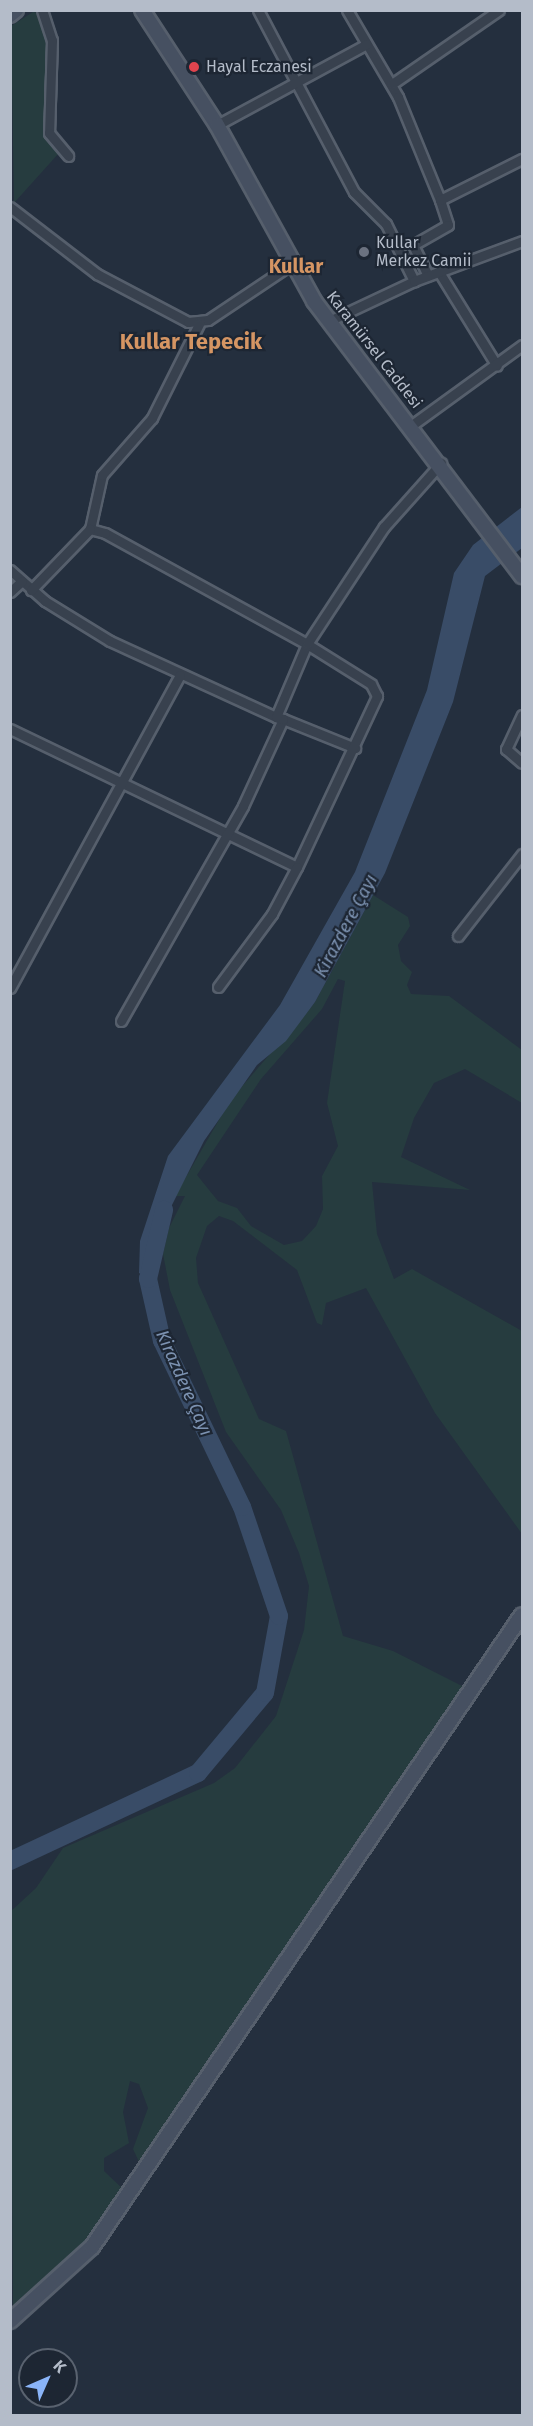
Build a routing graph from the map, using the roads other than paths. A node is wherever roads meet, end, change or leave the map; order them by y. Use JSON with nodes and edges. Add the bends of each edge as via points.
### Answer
{"nodes":[{"id":1,"x":16,"y":10,"type":"edge"},
{"id":2,"x":42,"y":10,"type":"edge"},
{"id":3,"x":142,"y":10,"type":"edge"},
{"id":4,"x":258,"y":10,"type":"edge"},
{"id":5,"x":347,"y":10,"type":"edge"},
{"id":6,"x":499,"y":10,"type":"edge"},
{"id":7,"x":10,"y":15,"type":"edge"},
{"id":8,"x":367,"y":44,"type":"junction"},
{"id":9,"x":292,"y":83,"type":"junction"},
{"id":10,"x":392,"y":84,"type":"junction"},
{"id":11,"x":217,"y":125,"type":"junction"},
{"id":12,"x":68,"y":156,"type":"dead end"},
{"id":13,"x":522,"y":159,"type":"edge"},
{"id":14,"x":440,"y":200,"type":"junction"},
{"id":15,"x":10,"y":207,"type":"edge"},
{"id":16,"x":522,"y":241,"type":"edge"},
{"id":17,"x":293,"y":263,"type":"junction"},
{"id":18,"x":439,"y":272,"type":"junction"},
{"id":19,"x":428,"y":276,"type":"junction"},
{"id":20,"x":414,"y":281,"type":"junction"},
{"id":21,"x":328,"y":321,"type":"junction"},
{"id":22,"x":199,"y":324,"type":"junction"},
{"id":23,"x":522,"y":345,"type":"edge"},
{"id":24,"x":497,"y":366,"type":"junction"},
{"id":25,"x":412,"y":425,"type":"junction"},
{"id":26,"x":441,"y":463,"type":"junction"},
{"id":27,"x":90,"y":529,"type":"junction"},
{"id":28,"x":10,"y":570,"type":"edge"},
{"id":29,"x":522,"y":573,"type":"edge"},
{"id":30,"x":22,"y":581,"type":"junction"},
{"id":31,"x":31,"y":590,"type":"junction"},
{"id":32,"x":10,"y":592,"type":"edge"},
{"id":33,"x":307,"y":644,"type":"junction"},
{"id":34,"x":180,"y":675,"type":"junction"},
{"id":35,"x":522,"y":715,"type":"edge"},
{"id":36,"x":280,"y":718,"type":"junction"},
{"id":37,"x":10,"y":729,"type":"edge"},
{"id":38,"x":355,"y":748,"type":"junction"},
{"id":39,"x":522,"y":763,"type":"edge"},
{"id":40,"x":120,"y":783,"type":"junction"},
{"id":41,"x":228,"y":835,"type":"junction"},
{"id":42,"x":522,"y":854,"type":"edge"},
{"id":43,"x":297,"y":867,"type":"junction"},
{"id":44,"x":458,"y":936,"type":"dead end"},
{"id":45,"x":218,"y":987,"type":"dead end"},
{"id":46,"x":10,"y":988,"type":"edge"},
{"id":47,"x":121,"y":1021,"type":"dead end"},
{"id":48,"x":522,"y":1615,"type":"edge"},
{"id":49,"x":10,"y":2321,"type":"edge"}],
"edges":[{"from":1,"to":7,"type":"street"},
{"from":2,"to":12,"type":"street","via":[[52,40],[49,133]]},
{"from":3,"to":11,"type":"street","name":"Karamürsel Caddesi"},
{"from":4,"to":9,"type":"street"},
{"from":5,"to":8,"type":"street"},
{"from":6,"to":10,"type":"street"},
{"from":8,"to":9,"type":"street"},
{"from":8,"to":10,"type":"street"},
{"from":9,"to":11,"type":"street"},
{"from":9,"to":20,"type":"street","via":[[354,192],[386,224]]},
{"from":10,"to":14,"type":"street"},
{"from":11,"to":17,"type":"street","name":"Karamürsel Caddesi"},
{"from":13,"to":14,"type":"street"},
{"from":14,"to":19,"type":"street","via":[[448,225],[413,245]]},
{"from":15,"to":22,"type":"street","via":[[127,292],[170,316]]},
{"from":16,"to":18,"type":"street"},
{"from":17,"to":21,"type":"street","name":"Karamürsel Caddesi"},
{"from":17,"to":22,"type":"street"},
{"from":18,"to":19,"type":"street"},
{"from":18,"to":24,"type":"street"},
{"from":19,"to":20,"type":"street"},
{"from":20,"to":21,"type":"street"},
{"from":21,"to":25,"type":"street","name":"Karamürsel Caddesi"},
{"from":22,"to":27,"type":"street","via":[[152,418],[102,475]]},
{"from":23,"to":24,"type":"street"},
{"from":24,"to":25,"type":"street"},
{"from":25,"to":26,"type":"street","name":"Karamürsel Caddesi"},
{"from":26,"to":29,"type":"street","name":"Karamürsel Caddesi"},
{"from":26,"to":33,"type":"street","via":[[384,527]]},
{"from":27,"to":31,"type":"street"},
{"from":27,"to":33,"type":"street"},
{"from":28,"to":30,"type":"street"},
{"from":30,"to":31,"type":"street"},
{"from":30,"to":32,"type":"street"},
{"from":31,"to":34,"type":"street","via":[[110,641]]},
{"from":33,"to":36,"type":"street"},
{"from":33,"to":38,"type":"street","via":[[377,690]]},
{"from":34,"to":36,"type":"street"},
{"from":34,"to":40,"type":"street"},
{"from":35,"to":39,"type":"street","via":[[506,749]]},
{"from":36,"to":38,"type":"street"},
{"from":36,"to":41,"type":"street"},
{"from":37,"to":40,"type":"street"},
{"from":38,"to":43,"type":"street"},
{"from":40,"to":41,"type":"street"},
{"from":40,"to":46,"type":"street"},
{"from":41,"to":43,"type":"street"},
{"from":41,"to":47,"type":"street"},
{"from":42,"to":44,"type":"street"},
{"from":43,"to":45,"type":"street","via":[[272,914]]},
{"from":48,"to":49,"type":"street","via":[[92,2247]]}]}
